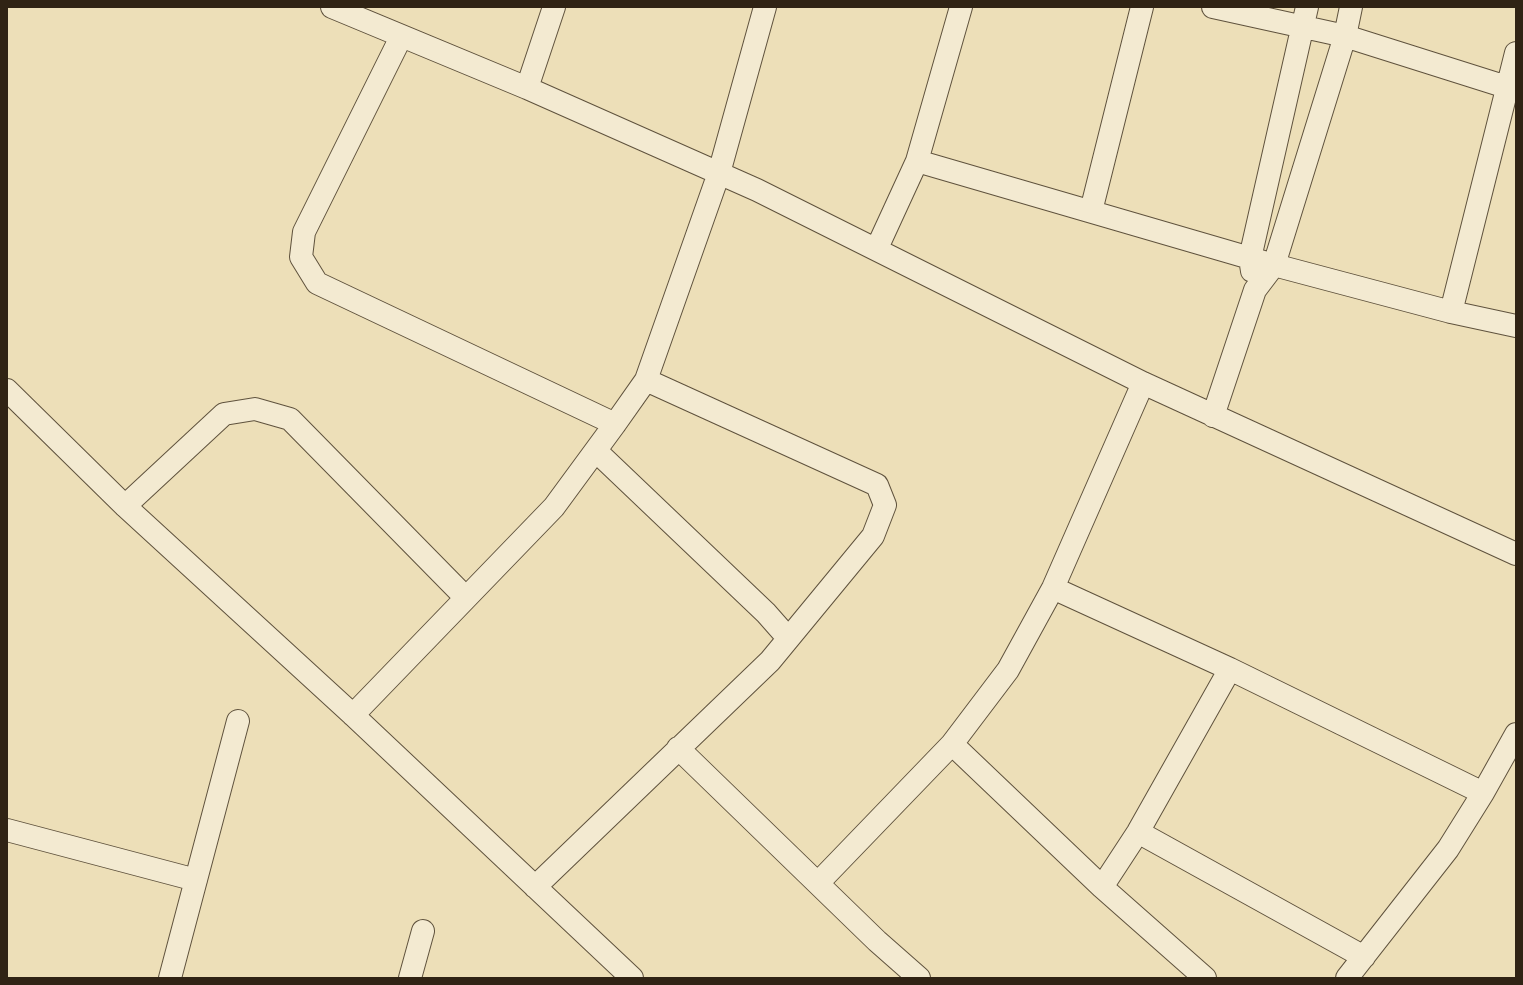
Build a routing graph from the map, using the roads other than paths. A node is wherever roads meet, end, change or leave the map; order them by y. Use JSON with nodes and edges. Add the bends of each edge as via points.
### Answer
{"nodes":[{"id":1,"x":332,"y":7,"type":"edge"},
{"id":2,"x":554,"y":7,"type":"edge"},
{"id":3,"x":765,"y":7,"type":"edge"},
{"id":4,"x":961,"y":7,"type":"edge"},
{"id":5,"x":1142,"y":7,"type":"edge"},
{"id":6,"x":1213,"y":7,"type":"edge"},
{"id":7,"x":1351,"y":7,"type":"edge"},
{"id":8,"x":1305,"y":17,"type":"edge"},
{"id":9,"x":1345,"y":36,"type":"junction"},
{"id":10,"x":401,"y":37,"type":"junction"},
{"id":11,"x":1516,"y":53,"type":"edge"},
{"id":12,"x":527,"y":88,"type":"junction"},
{"id":13,"x":1512,"y":89,"type":"edge"},
{"id":14,"x":917,"y":161,"type":"junction"},
{"id":15,"x":719,"y":173,"type":"junction"},
{"id":16,"x":1091,"y":211,"type":"junction"},
{"id":17,"x":877,"y":248,"type":"junction"},
{"id":18,"x":1250,"y":258,"type":"junction"},
{"id":19,"x":1274,"y":265,"type":"junction"},
{"id":20,"x":1255,"y":290,"type":"junction"},
{"id":21,"x":1451,"y":312,"type":"junction"},
{"id":22,"x":1516,"y":326,"type":"edge"},
{"id":23,"x":646,"y":380,"type":"junction"},
{"id":24,"x":1143,"y":382,"type":"junction"},
{"id":25,"x":7,"y":390,"type":"edge"},
{"id":26,"x":1213,"y":416,"type":"junction"},
{"id":27,"x":615,"y":424,"type":"junction"},
{"id":28,"x":596,"y":450,"type":"junction"},
{"id":29,"x":125,"y":506,"type":"junction"},
{"id":30,"x":1516,"y":554,"type":"edge"},
{"id":31,"x":1053,"y":588,"type":"junction"},
{"id":32,"x":466,"y":598,"type":"junction"},
{"id":33,"x":788,"y":638,"type":"junction"},
{"id":34,"x":1230,"y":669,"type":"junction"},
{"id":35,"x":353,"y":715,"type":"junction"},
{"id":36,"x":238,"y":722,"type":"dead end"},
{"id":37,"x":1516,"y":734,"type":"edge"},
{"id":38,"x":952,"y":744,"type":"junction"},
{"id":39,"x":678,"y":748,"type":"junction"},
{"id":40,"x":1483,"y":794,"type":"junction"},
{"id":41,"x":7,"y":830,"type":"edge"},
{"id":42,"x":1138,"y":832,"type":"junction"},
{"id":43,"x":196,"y":880,"type":"junction"},
{"id":44,"x":818,"y":883,"type":"junction"},
{"id":45,"x":535,"y":887,"type":"junction"},
{"id":46,"x":1102,"y":887,"type":"junction"},
{"id":47,"x":423,"y":931,"type":"dead end"},
{"id":48,"x":1364,"y":957,"type":"junction"},
{"id":49,"x":170,"y":978,"type":"edge"},
{"id":50,"x":410,"y":978,"type":"edge"},
{"id":51,"x":632,"y":978,"type":"edge"},
{"id":52,"x":919,"y":978,"type":"edge"},
{"id":53,"x":1205,"y":978,"type":"edge"},
{"id":54,"x":1347,"y":978,"type":"edge"}],
"edges":[{"from":1,"to":10,"type":"street"},
{"from":2,"to":12,"type":"street"},
{"from":3,"to":15,"type":"street"},
{"from":4,"to":14,"type":"street"},
{"from":5,"to":16,"type":"street"},
{"from":6,"to":8,"type":"street"},
{"from":7,"to":9,"type":"street"},
{"from":8,"to":9,"type":"street"},
{"from":8,"to":18,"type":"street"},
{"from":9,"to":13,"type":"street"},
{"from":9,"to":19,"type":"street"},
{"from":10,"to":12,"type":"street"},
{"from":10,"to":27,"type":"street","via":[[304,232],[301,257],[317,283]]},
{"from":11,"to":13,"type":"street"},
{"from":12,"to":15,"type":"street"},
{"from":13,"to":21,"type":"street"},
{"from":14,"to":16,"type":"street"},
{"from":14,"to":17,"type":"street"},
{"from":15,"to":17,"type":"street"},
{"from":15,"to":23,"type":"street"},
{"from":16,"to":18,"type":"street"},
{"from":17,"to":24,"type":"street"},
{"from":18,"to":19,"type":"street"},
{"from":18,"to":20,"type":"street"},
{"from":19,"to":20,"type":"street"},
{"from":19,"to":21,"type":"street"},
{"from":20,"to":26,"type":"street"},
{"from":21,"to":22,"type":"street"},
{"from":23,"to":27,"type":"street"},
{"from":23,"to":33,"type":"street","via":[[877,485],[885,505],[872,536]]},
{"from":24,"to":26,"type":"street"},
{"from":24,"to":31,"type":"street"},
{"from":25,"to":29,"type":"street"},
{"from":26,"to":30,"type":"street"},
{"from":27,"to":28,"type":"street"},
{"from":28,"to":32,"type":"street","via":[[554,506]]},
{"from":28,"to":33,"type":"street","via":[[766,613]]},
{"from":29,"to":32,"type":"street","via":[[224,414],[255,409],[290,419]]},
{"from":29,"to":35,"type":"street"},
{"from":31,"to":34,"type":"street"},
{"from":31,"to":38,"type":"street","via":[[1008,670]]},
{"from":32,"to":35,"type":"street"},
{"from":33,"to":39,"type":"street","via":[[770,661]]},
{"from":34,"to":40,"type":"street"},
{"from":34,"to":42,"type":"street"},
{"from":35,"to":45,"type":"street"},
{"from":36,"to":43,"type":"street"},
{"from":37,"to":40,"type":"street"},
{"from":38,"to":44,"type":"street"},
{"from":38,"to":46,"type":"street"},
{"from":39,"to":44,"type":"street"},
{"from":39,"to":45,"type":"street"},
{"from":40,"to":48,"type":"street","via":[[1448,849]]},
{"from":41,"to":43,"type":"street"},
{"from":42,"to":46,"type":"street"},
{"from":42,"to":48,"type":"street"},
{"from":43,"to":49,"type":"street"},
{"from":44,"to":52,"type":"street"},
{"from":45,"to":51,"type":"street"},
{"from":46,"to":53,"type":"street"},
{"from":47,"to":50,"type":"street"},
{"from":48,"to":54,"type":"street"}]}
